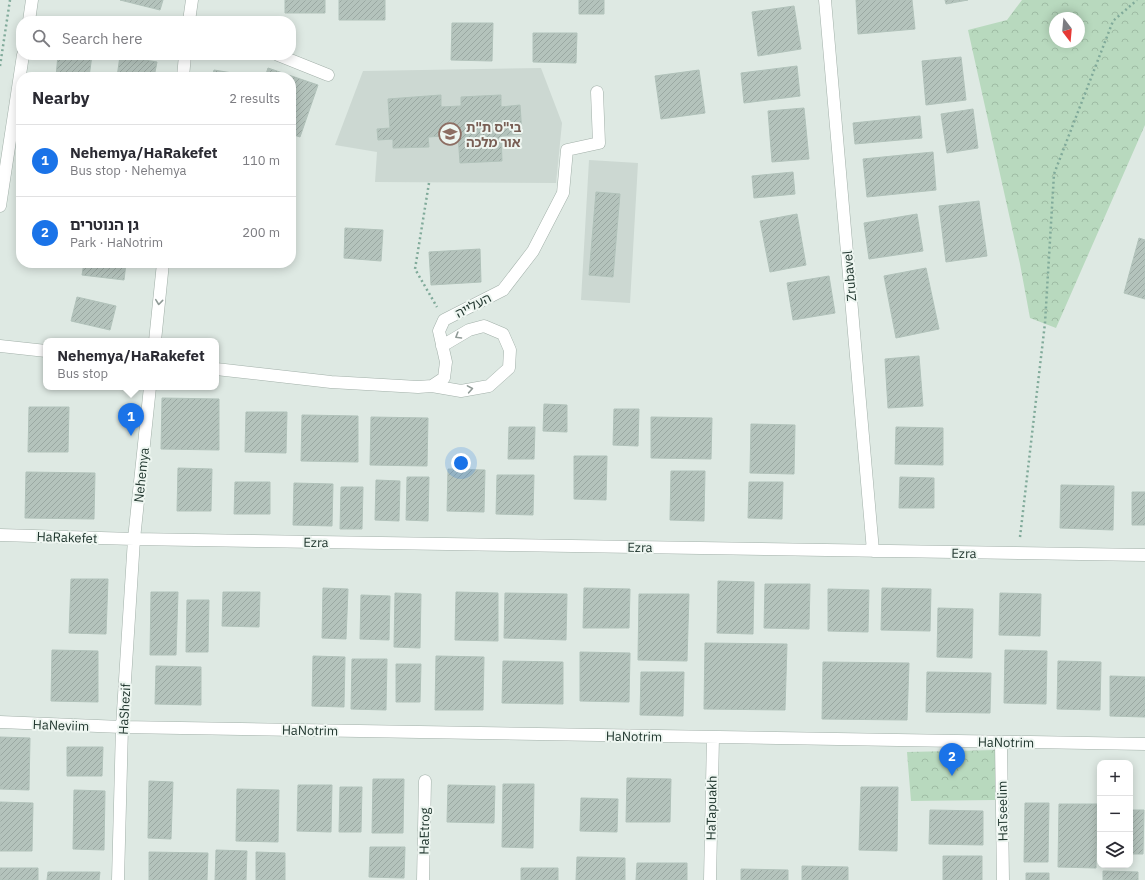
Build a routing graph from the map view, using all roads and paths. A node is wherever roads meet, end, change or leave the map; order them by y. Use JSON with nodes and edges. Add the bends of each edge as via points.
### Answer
{"nodes":[{"id":1,"x":10,"y":0,"type":"edge"},
{"id":2,"x":32,"y":0,"type":"edge"},
{"id":3,"x":192,"y":0,"type":"edge"},
{"id":4,"x":825,"y":0,"type":"edge"},
{"id":5,"x":1137,"y":0,"type":"edge"},
{"id":6,"x":30,"y":16,"type":"edge"},
{"id":7,"x":191,"y":16,"type":"edge"},
{"id":8,"x":22,"y":60,"type":"edge"},
{"id":9,"x":185,"y":60,"type":"edge"},
{"id":10,"x":290,"y":60,"type":"edge"},
{"id":11,"x":0,"y":66,"type":"edge"},
{"id":12,"x":20,"y":72,"type":"edge"},
{"id":13,"x":183,"y":72,"type":"edge"},
{"id":14,"x":328,"y":75,"type":"dead end"},
{"id":15,"x":597,"y":92,"type":"dead end"},
{"id":16,"x":16,"y":101,"type":"edge"},
{"id":17,"x":429,"y":183,"type":"dead end"},
{"id":18,"x":0,"y":206,"type":"edge"},
{"id":19,"x":162,"y":268,"type":"edge"},
{"id":20,"x":444,"y":320,"type":"junction"},
{"id":21,"x":155,"y":338,"type":"edge"},
{"id":22,"x":0,"y":346,"type":"edge"},
{"id":23,"x":442,"y":346,"type":"junction"},
{"id":24,"x":43,"y":351,"type":"edge"},
{"id":25,"x":219,"y":369,"type":"edge"},
{"id":26,"x":432,"y":386,"type":"junction"},
{"id":27,"x":150,"y":390,"type":"edge"},
{"id":28,"x":0,"y":535,"type":"edge"},
{"id":29,"x":134,"y":539,"type":"junction"},
{"id":30,"x":873,"y":551,"type":"junction"},
{"id":31,"x":1018,"y":554,"type":"junction"},
{"id":32,"x":1145,"y":555,"type":"edge"},
{"id":33,"x":0,"y":722,"type":"edge"},
{"id":34,"x":122,"y":727,"type":"junction"},
{"id":35,"x":713,"y":737,"type":"junction"},
{"id":36,"x":1001,"y":742,"type":"junction"},
{"id":37,"x":1145,"y":744,"type":"edge"},
{"id":38,"x":425,"y":781,"type":"dead end"},
{"id":39,"x":118,"y":880,"type":"edge"},
{"id":40,"x":423,"y":880,"type":"edge"},
{"id":41,"x":710,"y":880,"type":"edge"},
{"id":42,"x":1003,"y":880,"type":"edge"}],
"edges":[{"from":1,"to":11,"type":"path"},
{"from":2,"to":6,"type":"street"},
{"from":3,"to":7,"type":"street"},
{"from":4,"to":30,"type":"street","name":"Zrubavel"},
{"from":5,"to":31,"type":"path","via":[[1113,21],[1054,174],[1045,323]]},
{"from":8,"to":12,"type":"street"},
{"from":9,"to":13,"type":"street"},
{"from":10,"to":14,"type":"street"},
{"from":15,"to":20,"type":"street","name":"העלייה","via":[[599,143],[567,150],[563,193],[533,251],[503,290]]},
{"from":16,"to":18,"type":"street"},
{"from":17,"to":20,"type":"path","via":[[415,269]]},
{"from":19,"to":21,"type":"street","one_way":true},
{"from":20,"to":23,"type":"street","name":"העלייה","via":[[439,331]]},
{"from":22,"to":24,"type":"street"},
{"from":23,"to":26,"type":"street","name":"העלייה","via":[[446,362],[444,378]]},
{"from":26,"to":23,"type":"street","one_way":true,"via":[[462,391],[489,386],[509,368],[510,350],[503,334],[484,326],[469,330]]},
{"from":25,"to":26,"type":"street","via":[[331,382]]},
{"from":27,"to":29,"type":"street","name":"Nehemya"},
{"from":28,"to":29,"type":"street","name":"HaRakefet"},
{"from":29,"to":30,"type":"street","name":"Ezra"},
{"from":29,"to":34,"type":"street","name":"HaShezif"},
{"from":30,"to":31,"type":"street","name":"Ezra"},
{"from":31,"to":32,"type":"street","name":"Ezra"},
{"from":33,"to":34,"type":"street","name":"HaNeviim"},
{"from":34,"to":35,"type":"street","name":"HaNotrim"},
{"from":34,"to":39,"type":"street","name":"HaShezif"},
{"from":35,"to":36,"type":"street","name":"HaNotrim"},
{"from":35,"to":41,"type":"street","name":"HaTapuakh"},
{"from":36,"to":37,"type":"street","name":"HaNotrim"},
{"from":36,"to":42,"type":"street","name":"HaTseelim"},
{"from":38,"to":40,"type":"street","name":"HaEtrog"}]}
